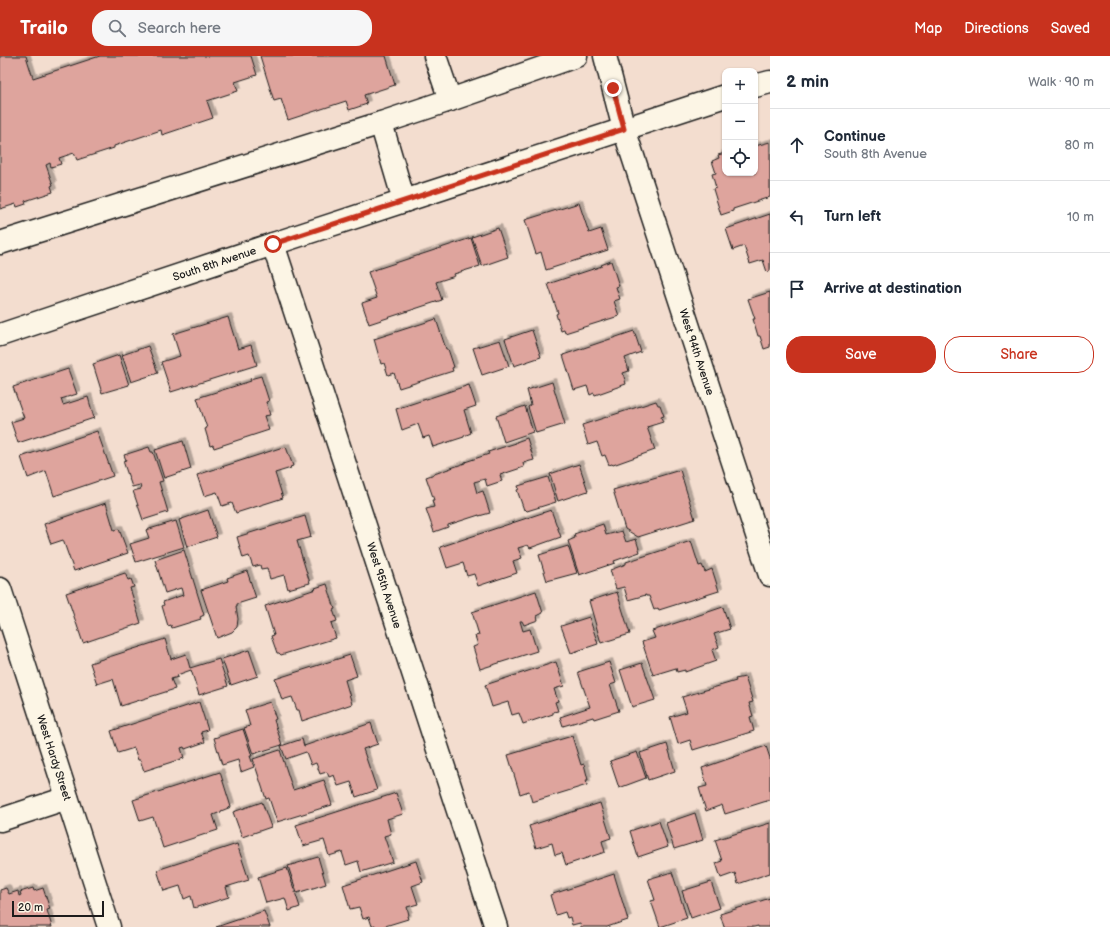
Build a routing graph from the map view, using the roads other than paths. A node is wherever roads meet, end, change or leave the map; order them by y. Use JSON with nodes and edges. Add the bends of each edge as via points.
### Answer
{"nodes":[{"id":1,"x":435,"y":56,"type":"edge"},
{"id":2,"x":576,"y":56,"type":"edge"},
{"id":3,"x":605,"y":56,"type":"edge"},
{"id":4,"x":770,"y":82,"type":"edge"},
{"id":5,"x":758,"y":85,"type":"edge"},
{"id":6,"x":722,"y":97,"type":"edge"},
{"id":7,"x":450,"y":100,"type":"junction"},
{"id":8,"x":381,"y":123,"type":"junction"},
{"id":9,"x":624,"y":129,"type":"junction"},
{"id":10,"x":404,"y":201,"type":"junction"},
{"id":11,"x":0,"y":242,"type":"edge"},
{"id":12,"x":273,"y":244,"type":"junction"},
{"id":13,"x":0,"y":335,"type":"edge"},
{"id":14,"x":770,"y":575,"type":"edge"},
{"id":15,"x":0,"y":589,"type":"edge"},
{"id":16,"x":67,"y":798,"type":"junction"},
{"id":17,"x":0,"y":820,"type":"edge"},
{"id":18,"x":109,"y":927,"type":"edge"},
{"id":19,"x":496,"y":927,"type":"edge"}],
"edges":[{"from":1,"to":7,"type":"street"},
{"from":2,"to":7,"type":"street"},
{"from":3,"to":9,"type":"street","name":"West 94th Avenue"},
{"from":4,"to":5,"type":"street"},
{"from":6,"to":9,"type":"street","name":"South 8th Avenue"},
{"from":7,"to":8,"type":"street"},
{"from":8,"to":10,"type":"street"},
{"from":8,"to":11,"type":"street"},
{"from":9,"to":10,"type":"street","name":"South 8th Avenue"},
{"from":9,"to":14,"type":"street","name":"West 94th Avenue"},
{"from":10,"to":12,"type":"street","name":"South 8th Avenue"},
{"from":12,"to":13,"type":"street","name":"South 8th Avenue"},
{"from":12,"to":19,"type":"street","name":"West 95th Avenue"},
{"from":15,"to":16,"type":"street","name":"West Hardy Street"},
{"from":16,"to":17,"type":"street"},
{"from":16,"to":18,"type":"street","name":"West Hardy Street"}]}
